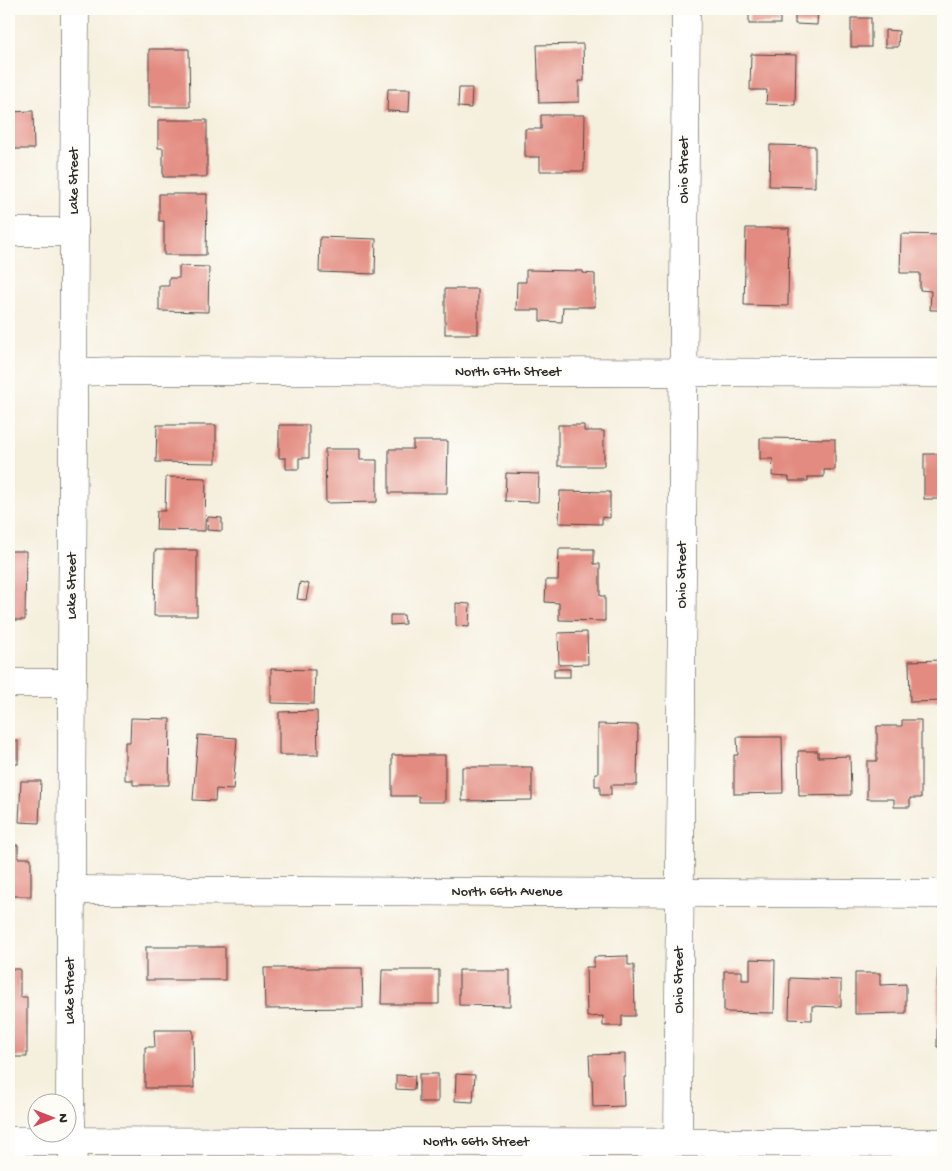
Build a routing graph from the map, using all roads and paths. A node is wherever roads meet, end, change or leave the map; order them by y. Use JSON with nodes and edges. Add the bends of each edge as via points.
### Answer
{"nodes":[{"id":1,"x":75,"y":9,"type":"edge"},
{"id":2,"x":686,"y":9,"type":"edge"},
{"id":3,"x":9,"y":232,"type":"edge"},
{"id":4,"x":74,"y":232,"type":"junction"},
{"id":5,"x":73,"y":372,"type":"junction"},
{"id":6,"x":683,"y":373,"type":"junction"},
{"id":7,"x":943,"y":373,"type":"edge"},
{"id":8,"x":9,"y":683,"type":"edge"},
{"id":9,"x":72,"y":683,"type":"junction"},
{"id":10,"x":70,"y":890,"type":"junction"},
{"id":11,"x":680,"y":893,"type":"junction"},
{"id":12,"x":943,"y":894,"type":"edge"},
{"id":13,"x":9,"y":1141,"type":"edge"},
{"id":14,"x":678,"y":1142,"type":"junction"},
{"id":15,"x":943,"y":1143,"type":"edge"},
{"id":16,"x":72,"y":1152,"type":"edge"}],
"edges":[{"from":1,"to":4,"type":"street","name":"Lake Street"},
{"from":2,"to":6,"type":"street","name":"Ohio Street"},
{"from":3,"to":4,"type":"street"},
{"from":4,"to":5,"type":"street","name":"Lake Street"},
{"from":5,"to":6,"type":"street","name":"North 67th Street"},
{"from":5,"to":9,"type":"street","name":"Lake Street"},
{"from":6,"to":7,"type":"street","name":"North 67th Street"},
{"from":6,"to":11,"type":"street","name":"Ohio Street"},
{"from":8,"to":9,"type":"street"},
{"from":9,"to":10,"type":"street","name":"Lake Street"},
{"from":10,"to":11,"type":"street","name":"North 66th Avenue"},
{"from":10,"to":16,"type":"street","name":"Lake Street"},
{"from":11,"to":12,"type":"street","name":"North 66th Avenue"},
{"from":11,"to":14,"type":"street","name":"Ohio Street"},
{"from":13,"to":16,"type":"street","name":"North 66th Street"},
{"from":14,"to":15,"type":"street","name":"North 66th Street"},
{"from":14,"to":16,"type":"street","name":"North 66th Street"}]}
